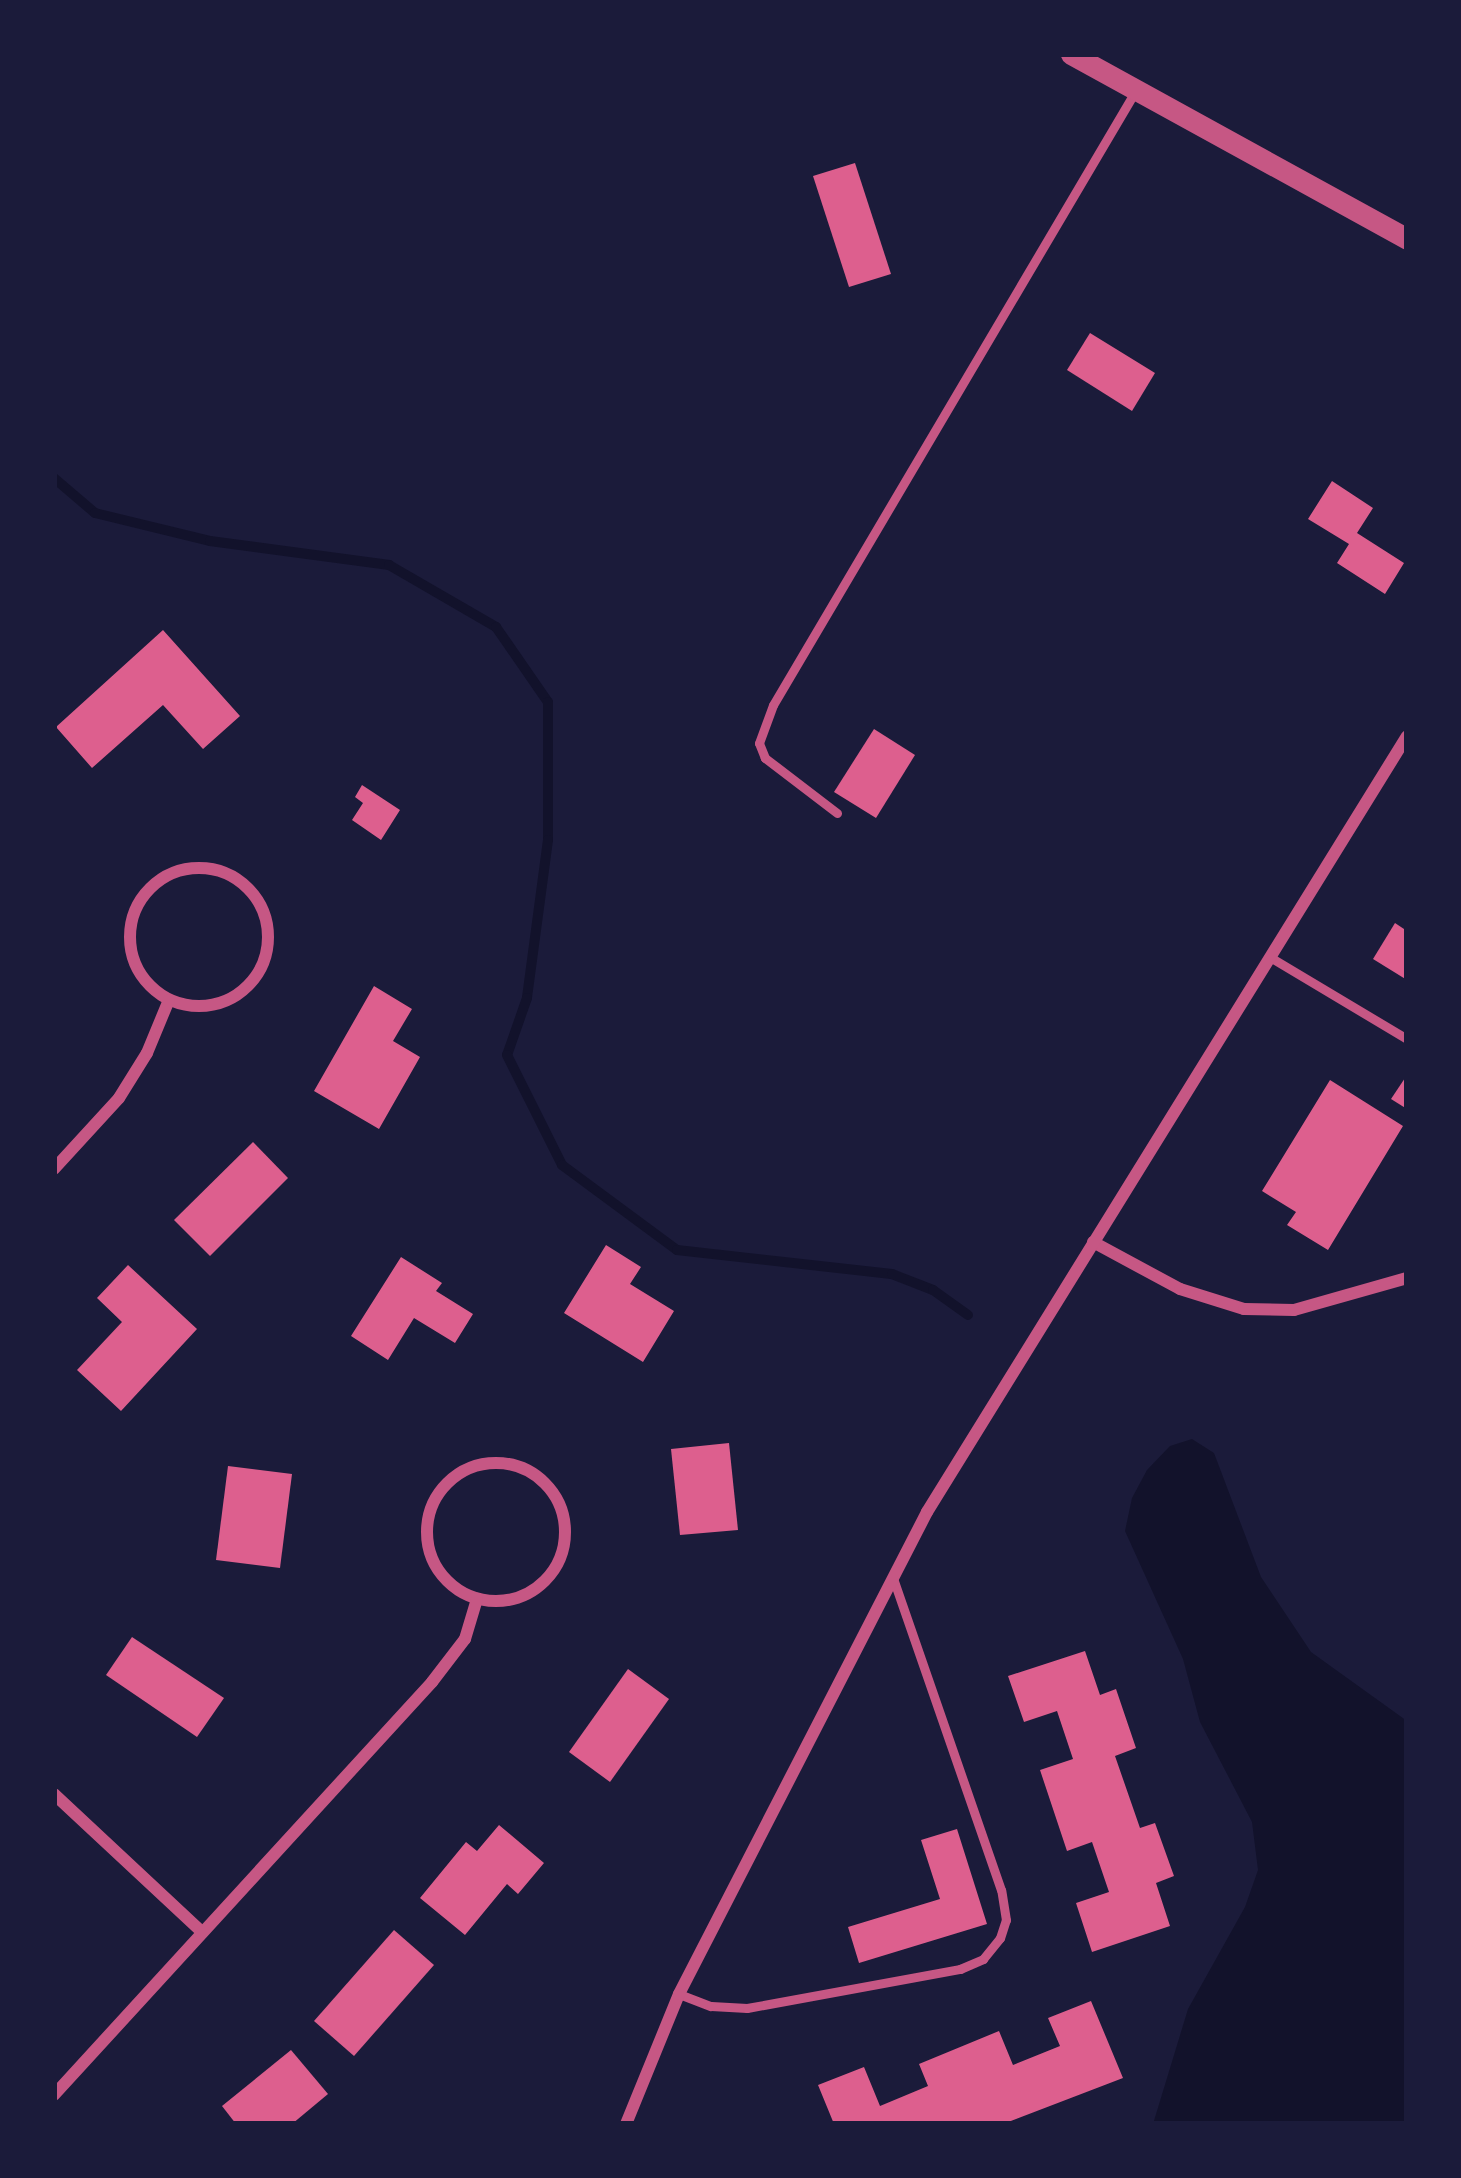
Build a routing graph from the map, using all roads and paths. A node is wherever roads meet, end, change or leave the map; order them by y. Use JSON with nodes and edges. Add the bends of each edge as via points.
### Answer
{"nodes":[{"id":1,"x":1071,"y":54,"type":"edge"},
{"id":2,"x":1136,"y":90,"type":"junction"},
{"id":3,"x":1407,"y":239,"type":"edge"},
{"id":4,"x":1406,"y":742,"type":"edge"},
{"id":5,"x":837,"y":813,"type":"dead end"},
{"id":6,"x":1270,"y":957,"type":"junction"},
{"id":7,"x":169,"y":1000,"type":"junction"},
{"id":8,"x":1407,"y":1039,"type":"edge"},
{"id":9,"x":54,"y":1169,"type":"edge"},
{"id":10,"x":1093,"y":1242,"type":"junction"},
{"id":11,"x":1407,"y":1278,"type":"edge"},
{"id":12,"x":893,"y":1578,"type":"junction"},
{"id":13,"x":477,"y":1598,"type":"junction"},
{"id":14,"x":54,"y":1794,"type":"edge"},
{"id":15,"x":201,"y":1930,"type":"junction"},
{"id":16,"x":679,"y":1994,"type":"junction"},
{"id":17,"x":54,"y":2095,"type":"edge"},
{"id":18,"x":626,"y":2124,"type":"edge"}],
"edges":[{"from":1,"to":2,"type":"street"},
{"from":2,"to":3,"type":"street"},
{"from":2,"to":5,"type":"lane","via":[[773,705],[759,743],[765,758]]},
{"from":4,"to":6,"type":"street"},
{"from":6,"to":8,"type":"lane"},
{"from":6,"to":10,"type":"street"},
{"from":7,"to":7,"type":"street","via":[[132,957],[139,901],[185,868],[241,881],[265,914],[267,955],[259,974],[228,1001]]},
{"from":7,"to":9,"type":"street","via":[[119,1098]]},
{"from":10,"to":11,"type":"street","via":[[1180,1289],[1244,1309],[1294,1310]]},
{"from":10,"to":12,"type":"street"},
{"from":12,"to":16,"type":"street"},
{"from":12,"to":16,"type":"lane","via":[[1001,1890],[1000,1938],[983,1959],[960,1969],[747,2008]]},
{"from":13,"to":13,"type":"street","via":[[434,1561],[432,1505],[474,1466],[513,1465],[558,1501],[560,1559],[550,1576],[516,1598]]},
{"from":13,"to":15,"type":"street","via":[[465,1639],[431,1682]]},
{"from":14,"to":15,"type":"street"},
{"from":15,"to":17,"type":"street"},
{"from":16,"to":18,"type":"street"}]}
